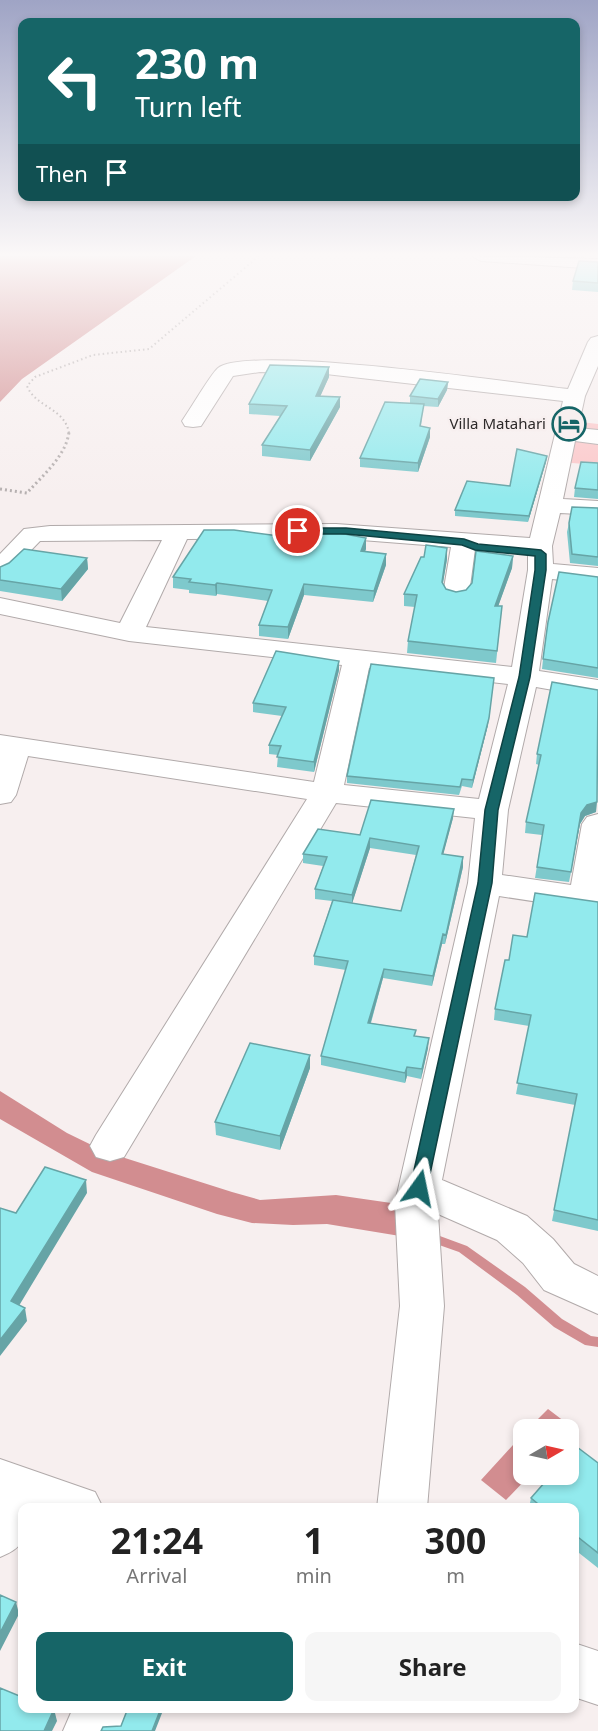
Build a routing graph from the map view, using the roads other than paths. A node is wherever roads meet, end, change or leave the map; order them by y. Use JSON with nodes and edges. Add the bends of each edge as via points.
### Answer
{"nodes":[{"id":1,"x":598,"y":342,"type":"edge"},
{"id":2,"x":575,"y":396,"type":"junction"},
{"id":3,"x":193,"y":422,"type":"dead end"},
{"id":4,"x":568,"y":434,"type":"junction"},
{"id":5,"x":598,"y":438,"type":"edge"},
{"id":6,"x":549,"y":505,"type":"junction"},
{"id":7,"x":598,"y":508,"type":"edge"},
{"id":8,"x":179,"y":531,"type":"junction"},
{"id":9,"x":464,"y":542,"type":"junction"},
{"id":10,"x":541,"y":557,"type":"junction"},
{"id":11,"x":0,"y":568,"type":"edge"},
{"id":12,"x":598,"y":576,"type":"edge"},
{"id":13,"x":456,"y":594,"type":"edge"},
{"id":14,"x":0,"y":606,"type":"edge"},
{"id":15,"x":129,"y":633,"type":"junction"},
{"id":16,"x":357,"y":659,"type":"junction"},
{"id":17,"x":524,"y":677,"type":"junction"},
{"id":18,"x":598,"y":689,"type":"edge"},
{"id":19,"x":9,"y":744,"type":"edge"},
{"id":20,"x":327,"y":793,"type":"junction"},
{"id":21,"x":0,"y":795,"type":"edge"},
{"id":22,"x":492,"y":810,"type":"junction"},
{"id":23,"x":598,"y":824,"type":"edge"},
{"id":24,"x":485,"y":883,"type":"junction"},
{"id":25,"x":591,"y":900,"type":"edge"},
{"id":26,"x":110,"y":1146,"type":"dead end"},
{"id":27,"x":417,"y":1196,"type":"junction"},
{"id":28,"x":598,"y":1296,"type":"edge"},
{"id":29,"x":13,"y":1486,"type":"edge"},
{"id":30,"x":63,"y":1503,"type":"edge"},
{"id":31,"x":403,"y":1503,"type":"edge"},
{"id":32,"x":0,"y":1533,"type":"edge"},
{"id":33,"x":579,"y":1672,"type":"edge"},
{"id":34,"x":598,"y":1678,"type":"edge"},
{"id":35,"x":100,"y":1713,"type":"edge"},
{"id":36,"x":91,"y":1731,"type":"edge"}],
"edges":[{"from":1,"to":2,"type":"street"},
{"from":2,"to":3,"type":"street","via":[[317,367],[243,367],[226,372]]},
{"from":2,"to":4,"type":"street"},
{"from":4,"to":5,"type":"street"},
{"from":4,"to":6,"type":"street"},
{"from":6,"to":7,"type":"street"},
{"from":6,"to":10,"type":"street"},
{"from":8,"to":9,"type":"street","via":[[336,531]]},
{"from":8,"to":11,"type":"street","via":[[33,534]]},
{"from":8,"to":15,"type":"street"},
{"from":9,"to":10,"type":"street"},
{"from":9,"to":13,"type":"street"},
{"from":10,"to":12,"type":"street"},
{"from":10,"to":17,"type":"street"},
{"from":14,"to":15,"type":"street"},
{"from":15,"to":16,"type":"street"},
{"from":16,"to":17,"type":"street"},
{"from":16,"to":20,"type":"street"},
{"from":17,"to":18,"type":"street"},
{"from":17,"to":22,"type":"street"},
{"from":19,"to":20,"type":"street"},
{"from":19,"to":21,"type":"street"},
{"from":20,"to":22,"type":"street"},
{"from":20,"to":26,"type":"street"},
{"from":22,"to":24,"type":"street"},
{"from":23,"to":25,"type":"street"},
{"from":24,"to":25,"type":"street"},
{"from":24,"to":27,"type":"street"},
{"from":27,"to":28,"type":"street","via":[[512,1228],[559,1276]]},
{"from":27,"to":31,"type":"street","via":[[423,1306]]},
{"from":29,"to":30,"type":"street"},
{"from":29,"to":32,"type":"street"},
{"from":33,"to":34,"type":"street"},
{"from":35,"to":36,"type":"street"}]}
